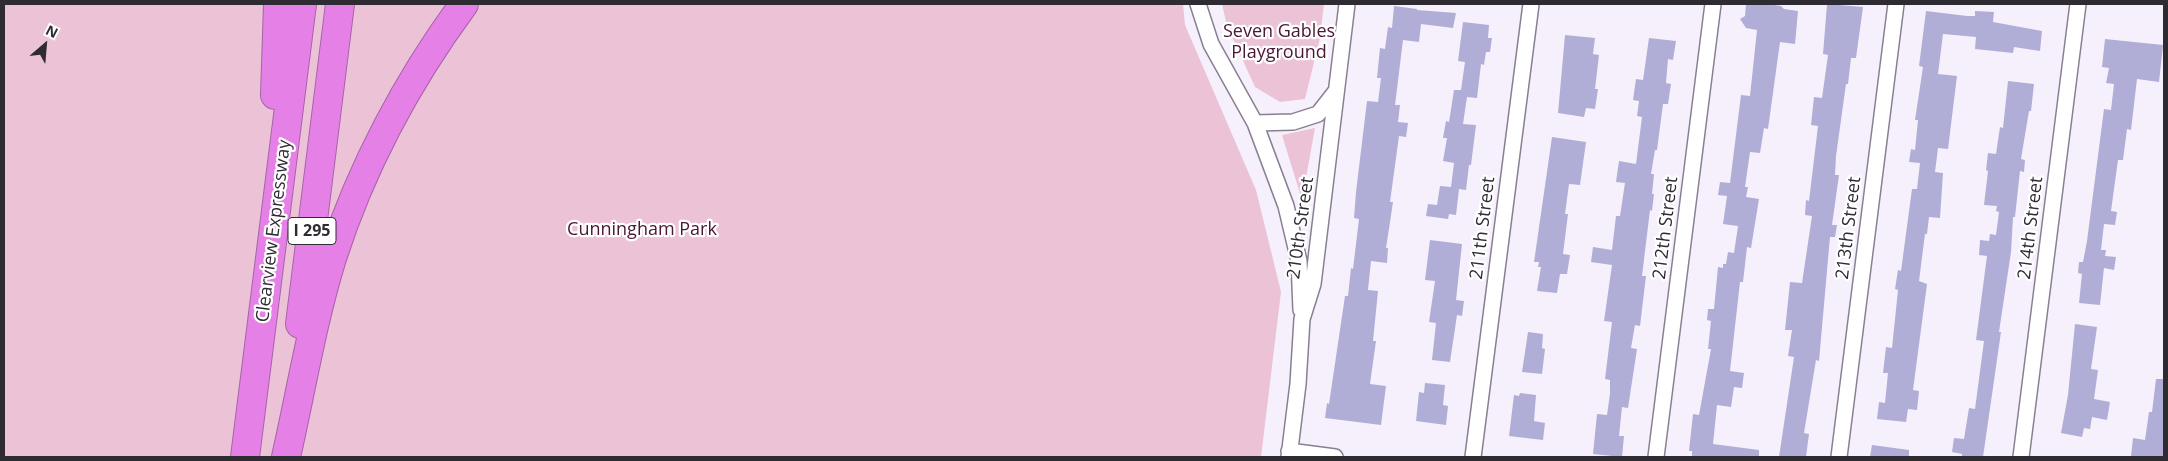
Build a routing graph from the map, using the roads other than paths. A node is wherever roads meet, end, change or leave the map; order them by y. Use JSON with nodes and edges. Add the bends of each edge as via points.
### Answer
{"nodes":[{"id":1,"x":278,"y":4,"type":"edge"},
{"id":2,"x":302,"y":4,"type":"edge"},
{"id":3,"x":340,"y":4,"type":"edge"},
{"id":4,"x":464,"y":4,"type":"edge"},
{"id":5,"x":1198,"y":4,"type":"edge"},
{"id":6,"x":1347,"y":4,"type":"edge"},
{"id":7,"x":1531,"y":4,"type":"edge"},
{"id":8,"x":1713,"y":4,"type":"edge"},
{"id":9,"x":1896,"y":4,"type":"edge"},
{"id":10,"x":2078,"y":4,"type":"edge"},
{"id":11,"x":1337,"y":91,"type":"junction"},
{"id":12,"x":1255,"y":123,"type":"junction"},
{"id":13,"x":271,"y":254,"type":"junction"},
{"id":14,"x":1302,"y":319,"type":"junction"},
{"id":15,"x":1289,"y":454,"type":"edge"},
{"id":16,"x":245,"y":457,"type":"edge"},
{"id":17,"x":284,"y":457,"type":"edge"},
{"id":18,"x":1335,"y":457,"type":"edge"},
{"id":19,"x":1474,"y":457,"type":"edge"},
{"id":20,"x":1656,"y":457,"type":"edge"},
{"id":21,"x":1839,"y":457,"type":"edge"},
{"id":22,"x":2022,"y":457,"type":"edge"}],
"edges":[{"from":1,"to":13,"type":"highway"},
{"from":2,"to":13,"type":"highway","name":"Clearview Expressway","number":"I 295"},
{"from":3,"to":17,"type":"highway","number":"I 295"},
{"from":4,"to":17,"type":"highway","via":[[432,50],[401,104],[347,216],[320,303]]},
{"from":5,"to":12,"type":"street","via":[[1211,44]]},
{"from":6,"to":11,"type":"street","name":"210th Street"},
{"from":7,"to":19,"type":"street","name":"211th Street"},
{"from":8,"to":20,"type":"street","name":"212th Street"},
{"from":9,"to":21,"type":"street","name":"213th Street"},
{"from":10,"to":22,"type":"street","name":"214th Street"},
{"from":11,"to":12,"type":"street","via":[[1318,114],[1293,122]]},
{"from":11,"to":14,"type":"street","name":"210th Street","via":[[1313,284]]},
{"from":12,"to":14,"type":"street","via":[[1286,206],[1299,261]]},
{"from":13,"to":16,"type":"highway","name":"Clearview Expressway","number":"I 295"},
{"from":14,"to":15,"type":"street","name":"210th Street"},
{"from":15,"to":18,"type":"street"}]}
